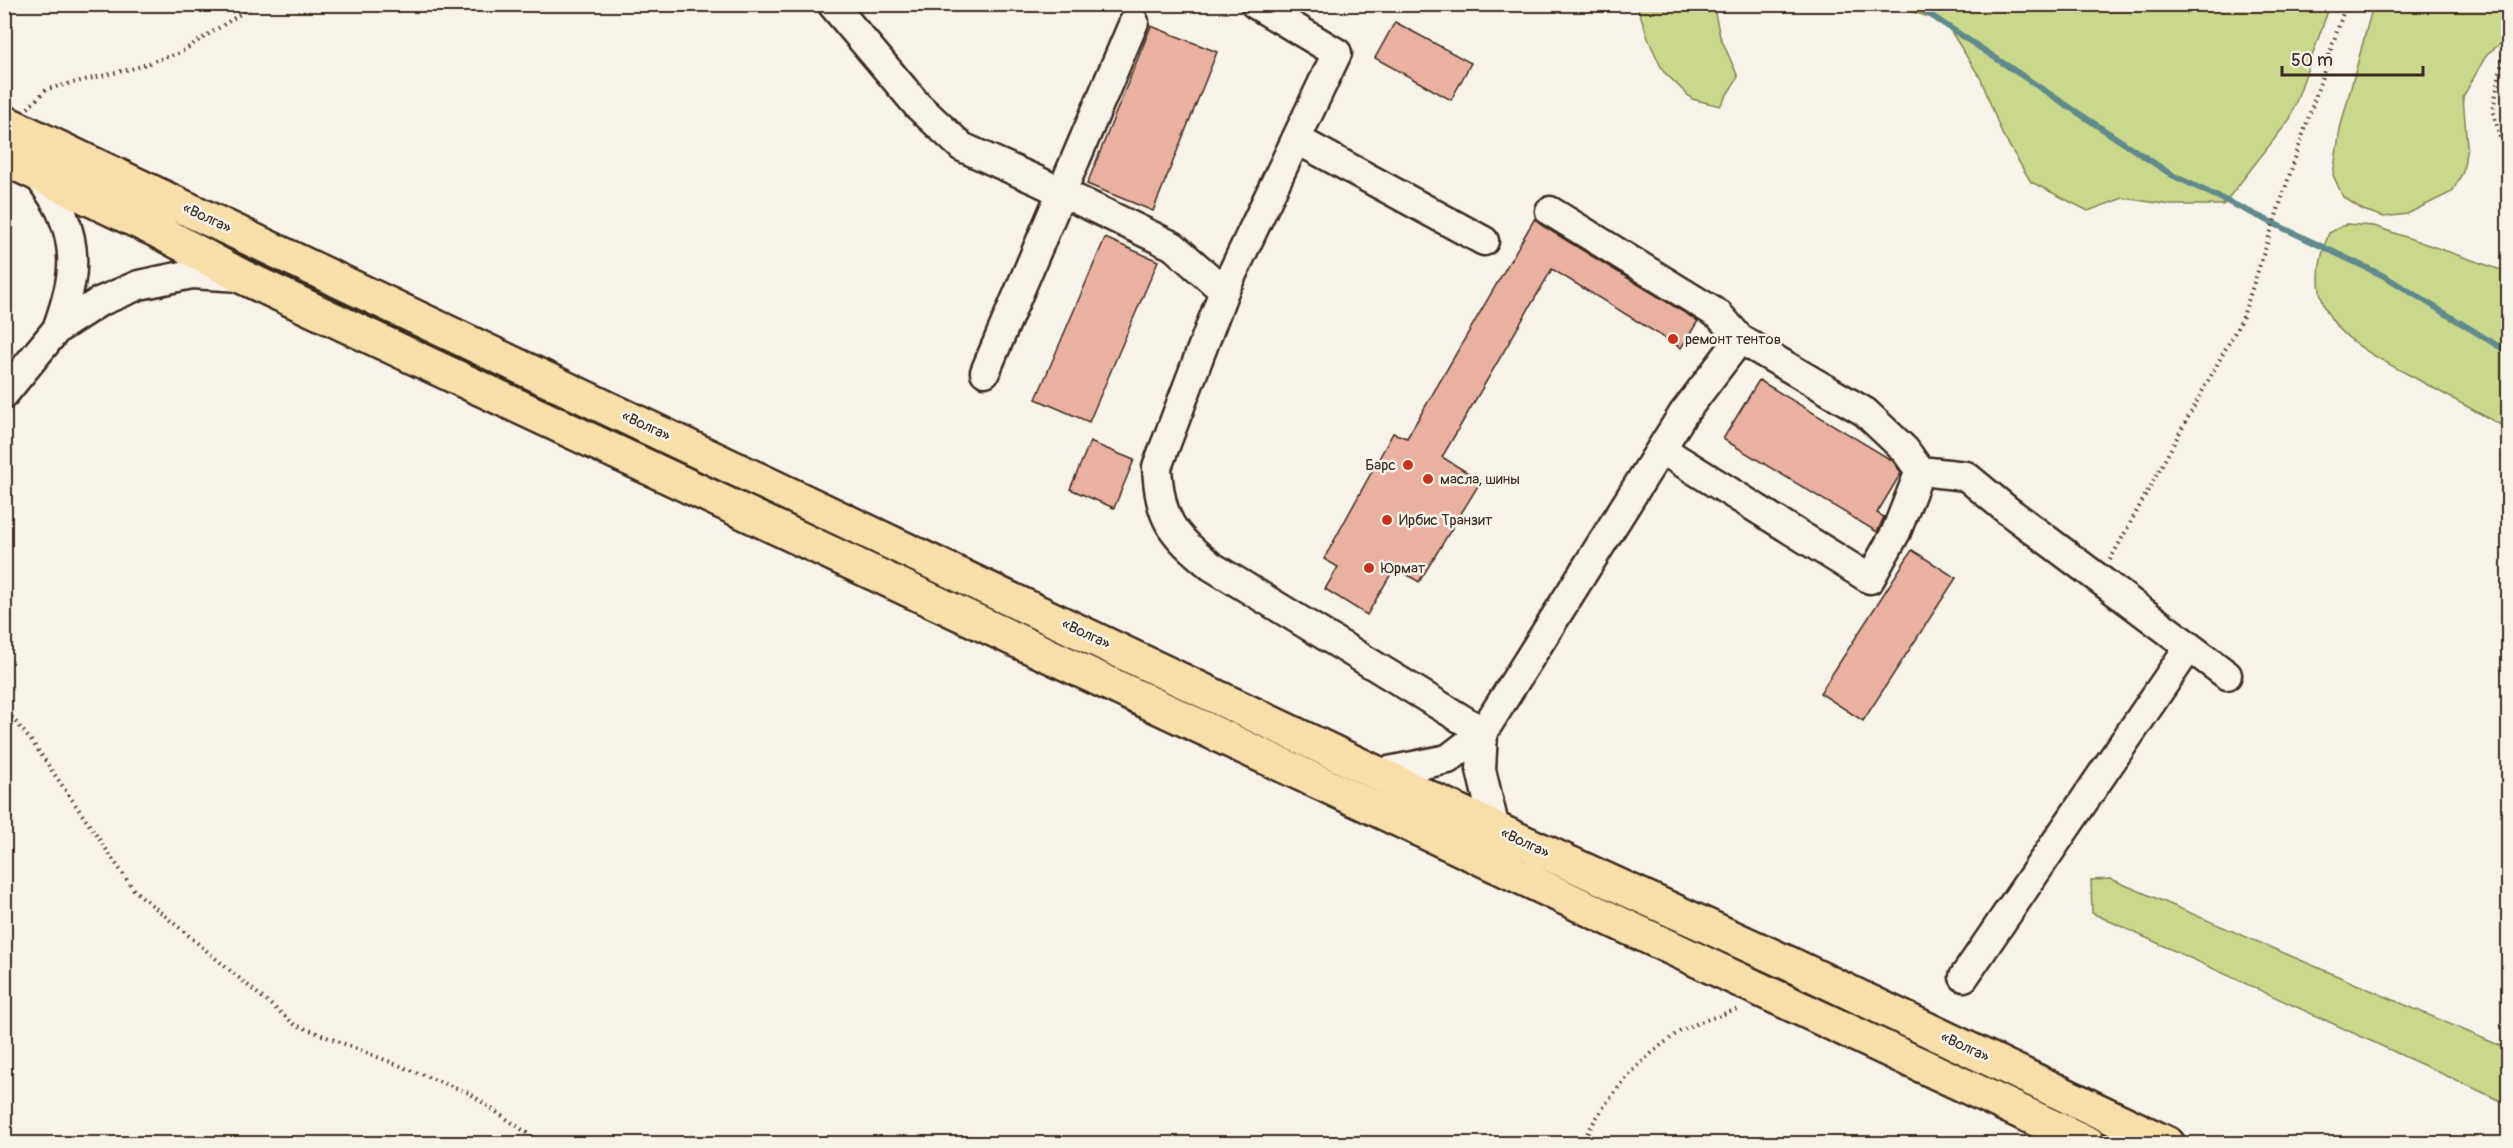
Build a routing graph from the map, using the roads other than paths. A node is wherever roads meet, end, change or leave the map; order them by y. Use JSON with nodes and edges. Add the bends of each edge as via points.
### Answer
{"nodes":[{"id":1,"x":832,"y":4,"type":"edge"},
{"id":2,"x":1255,"y":4,"type":"edge"},
{"id":3,"x":1134,"y":22,"type":"dead end"},
{"id":4,"x":4,"y":122,"type":"edge"},
{"id":5,"x":1296,"y":139,"type":"junction"},
{"id":6,"x":4,"y":158,"type":"edge"},
{"id":7,"x":39,"y":176,"type":"junction"},
{"id":8,"x":1061,"y":192,"type":"junction"},
{"id":9,"x":1550,"y":211,"type":"dead end"},
{"id":10,"x":1484,"y":241,"type":"dead end"},
{"id":11,"x":243,"y":277,"type":"junction"},
{"id":12,"x":1224,"y":291,"type":"junction"},
{"id":13,"x":57,"y":329,"type":"junction"},
{"id":14,"x":1740,"y":339,"type":"junction"},
{"id":15,"x":985,"y":372,"type":"dead end"},
{"id":16,"x":4,"y":394,"type":"edge"},
{"id":17,"x":1661,"y":449,"type":"junction"},
{"id":18,"x":1920,"y":471,"type":"junction"},
{"id":19,"x":2189,"y":647,"type":"junction"},
{"id":20,"x":2227,"y":675,"type":"dead end"},
{"id":21,"x":1483,"y":732,"type":"junction"},
{"id":22,"x":1379,"y":773,"type":"junction"},
{"id":23,"x":1495,"y":829,"type":"junction"},
{"id":24,"x":1964,"y":977,"type":"dead end"},
{"id":25,"x":2089,"y":1143,"type":"edge"},
{"id":26,"x":2168,"y":1143,"type":"edge"}],
"edges":[{"from":1,"to":8,"type":"street","via":[[918,106],[962,147]]},
{"from":2,"to":5,"type":"street","via":[[1337,53]]},
{"from":3,"to":8,"type":"street"},
{"from":4,"to":22,"type":"highway","name":"«Волга»"},
{"from":5,"to":10,"type":"street"},
{"from":5,"to":12,"type":"street"},
{"from":6,"to":7,"type":"highway","name":"«Волга»"},
{"from":7,"to":11,"type":"highway","name":"«Волга»","via":[[156,230]]},
{"from":7,"to":13,"type":"street","via":[[63,216],[72,253],[72,287]]},
{"from":8,"to":12,"type":"street","via":[[1173,246]]},
{"from":8,"to":15,"type":"street"},
{"from":9,"to":14,"type":"street","via":[[1719,315]]},
{"from":11,"to":13,"type":"street","via":[[192,274],[139,285],[99,302]]},
{"from":11,"to":25,"type":"highway","name":"«Волга»"},
{"from":12,"to":21,"type":"street","via":[[1157,467],[1158,495],[1166,518],[1180,540],[1211,566]]},
{"from":13,"to":16,"type":"street"},
{"from":14,"to":17,"type":"street"},
{"from":14,"to":18,"type":"street","via":[[1865,412],[1905,450]]},
{"from":17,"to":18,"type":"street","via":[[1870,579],[1896,532]]},
{"from":17,"to":21,"type":"street"},
{"from":18,"to":19,"type":"street","via":[[1966,476]]},
{"from":19,"to":20,"type":"street"},
{"from":19,"to":24,"type":"street"},
{"from":21,"to":22,"type":"street","via":[[1448,759]]},
{"from":21,"to":23,"type":"street","via":[[1481,770]]},
{"from":22,"to":23,"type":"highway","name":"«Волга»"},
{"from":23,"to":26,"type":"highway","name":"«Волга»"}]}
